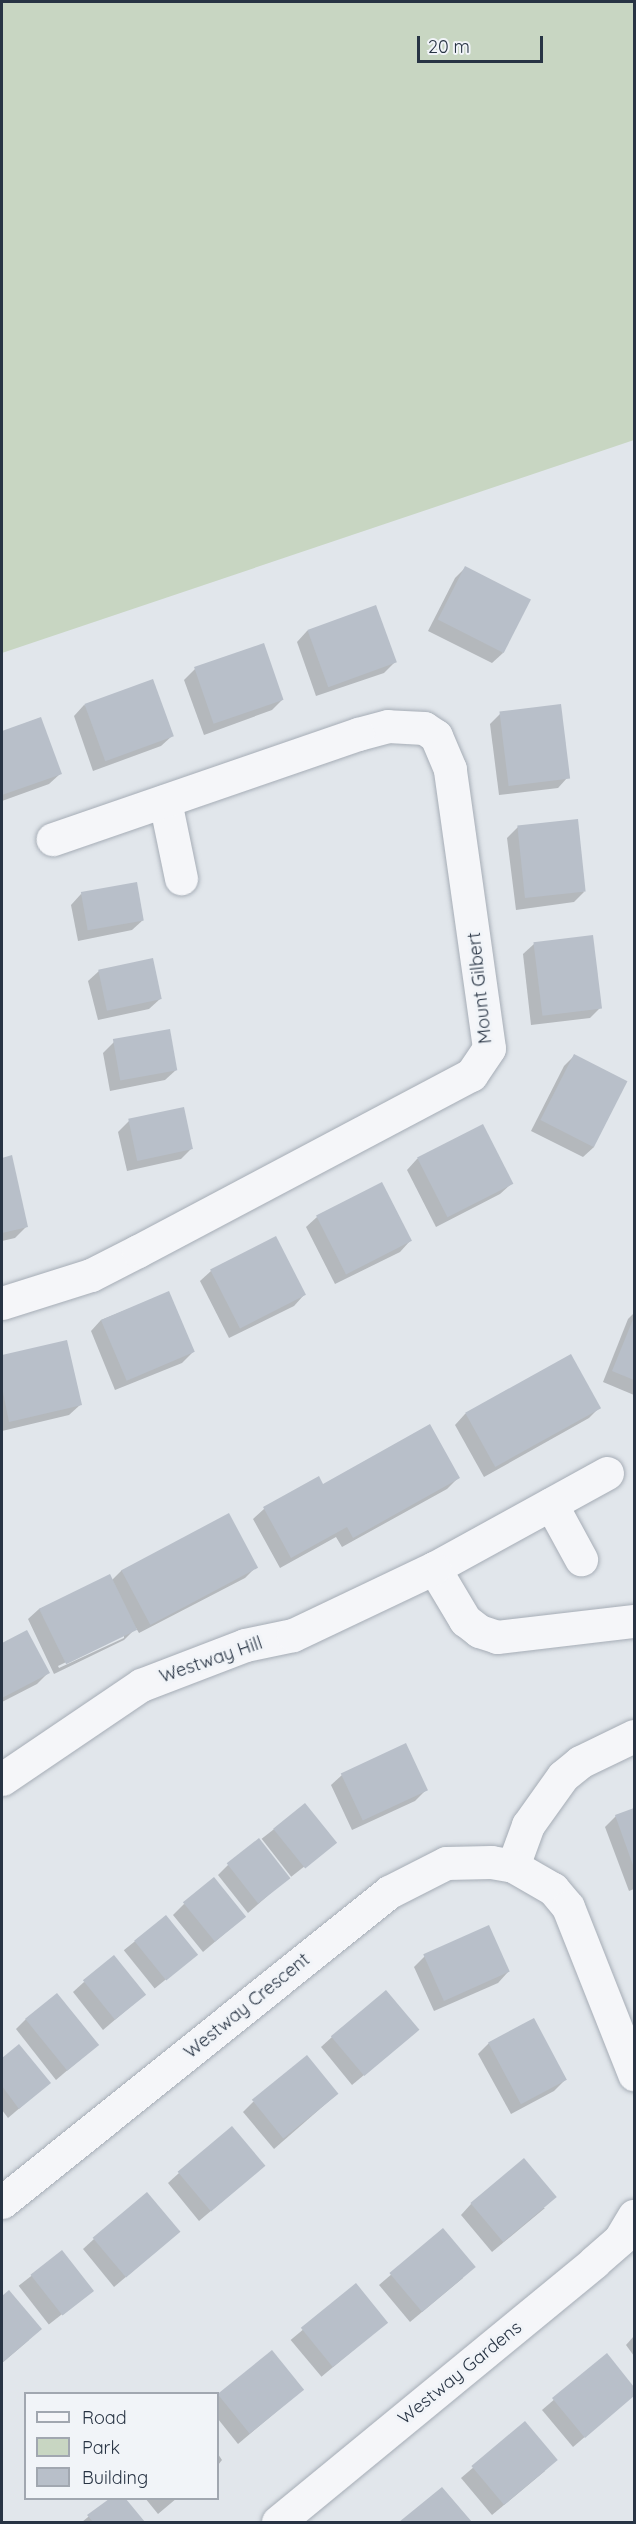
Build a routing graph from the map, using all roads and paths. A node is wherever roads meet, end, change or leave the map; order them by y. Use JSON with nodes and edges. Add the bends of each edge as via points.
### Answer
{"nodes":[{"id":1,"x":165,"y":801,"type":"junction"},
{"id":2,"x":53,"y":839,"type":"dead end"},
{"id":3,"x":181,"y":878,"type":"dead end"},
{"id":4,"x":2,"y":1303,"type":"edge"},
{"id":5,"x":607,"y":1473,"type":"dead end"},
{"id":6,"x":551,"y":1504,"type":"junction"},
{"id":7,"x":581,"y":1559,"type":"dead end"},
{"id":8,"x":434,"y":1568,"type":"junction"},
{"id":9,"x":634,"y":1621,"type":"edge"},
{"id":10,"x":634,"y":1736,"type":"edge"},
{"id":11,"x":2,"y":1779,"type":"edge"},
{"id":12,"x":513,"y":1866,"type":"junction"},
{"id":13,"x":634,"y":2074,"type":"edge"},
{"id":14,"x":2,"y":2202,"type":"edge"},
{"id":15,"x":634,"y":2216,"type":"edge"},
{"id":16,"x":278,"y":2523,"type":"edge"}],
"edges":[{"from":1,"to":2,"type":"street","name":"Mount Gilbert"},
{"from":1,"to":3,"type":"street"},
{"from":1,"to":4,"type":"street","name":"Mount Gilbert","via":[[388,726],[408,724],[436,736],[450,769],[489,1048],[471,1075],[138,1251],[81,1279]]},
{"from":5,"to":6,"type":"street","name":"Westway Hill"},
{"from":6,"to":7,"type":"street"},
{"from":6,"to":8,"type":"street","name":"Westway Hill"},
{"from":8,"to":9,"type":"street","via":[[465,1620],[479,1632],[497,1638]]},
{"from":8,"to":11,"type":"street","name":"Westway Hill","via":[[293,1635],[245,1645],[141,1685]]},
{"from":10,"to":12,"type":"street","via":[[580,1762],[563,1776],[538,1807]]},
{"from":12,"to":13,"type":"street","via":[[553,1889],[568,1907]]},
{"from":12,"to":14,"type":"street","name":"Westway Crescent","via":[[491,1862],[446,1863],[389,1892]]},
{"from":15,"to":16,"type":"street","name":"Westway Gardens","via":[[620,2239],[594,2262]]}]}
